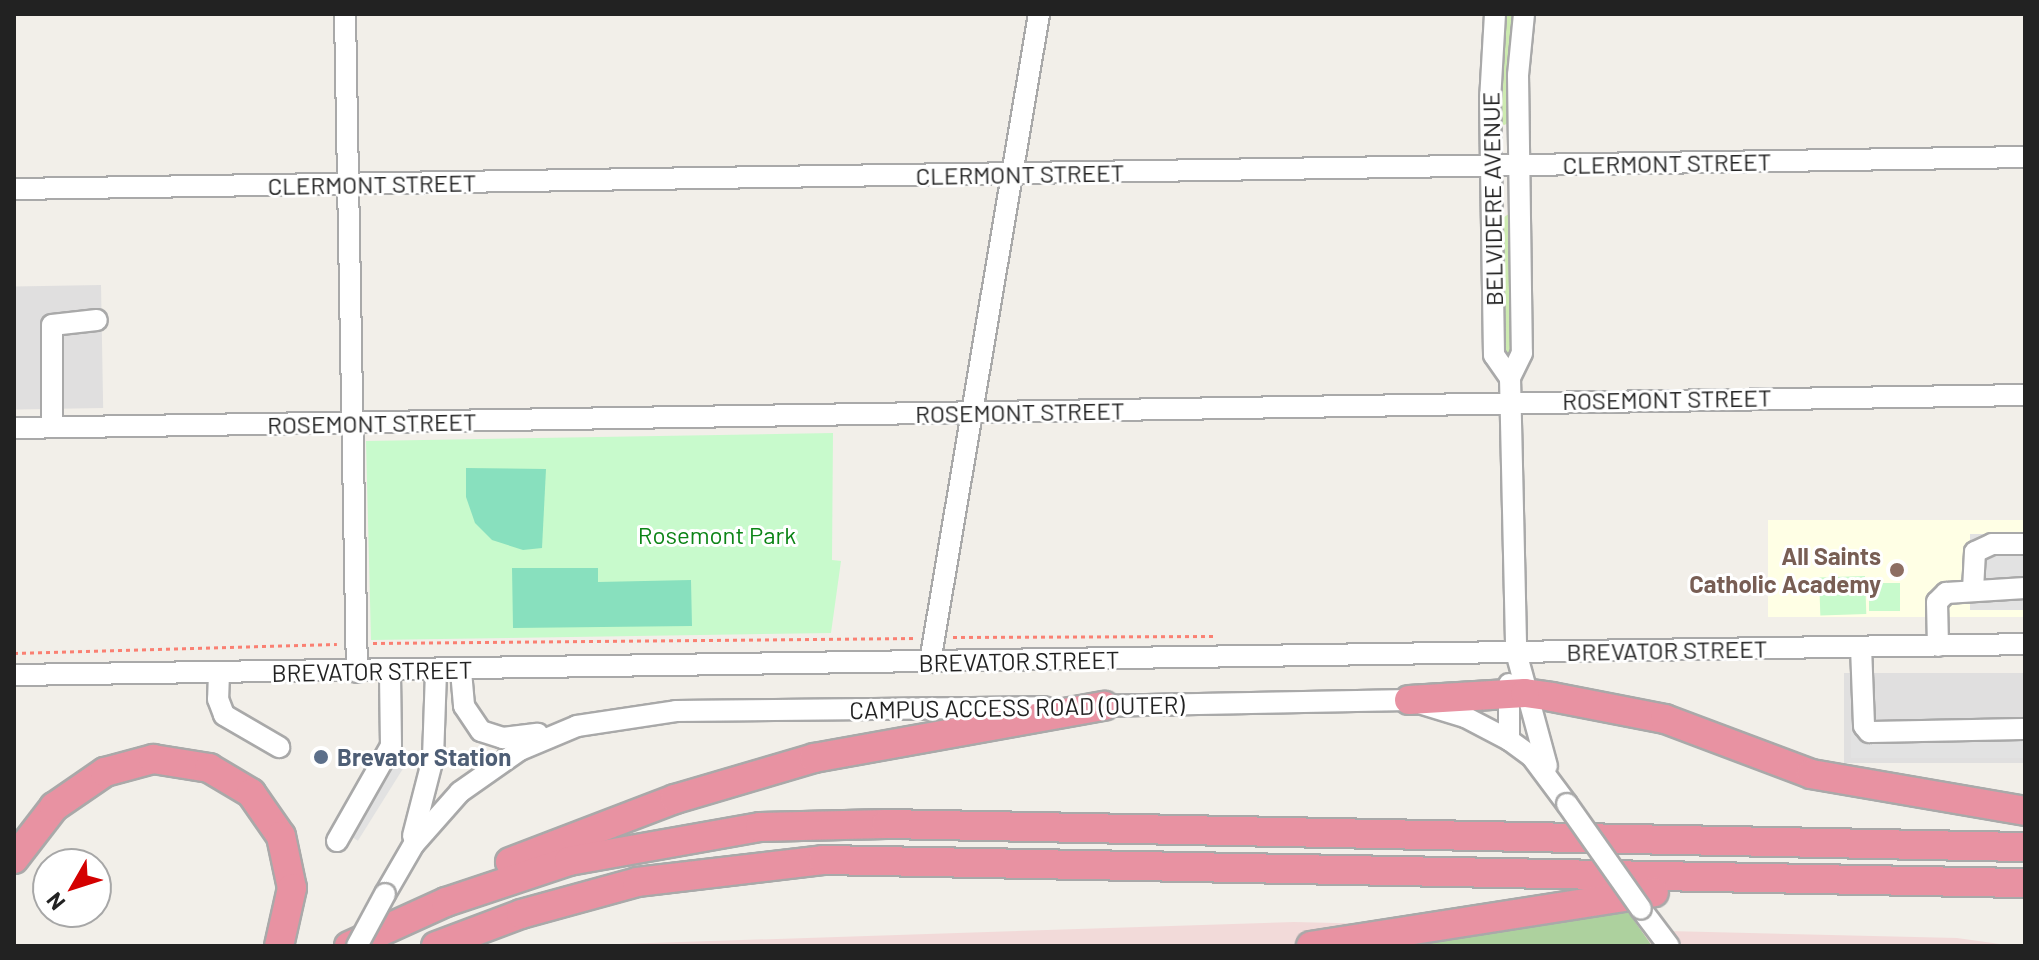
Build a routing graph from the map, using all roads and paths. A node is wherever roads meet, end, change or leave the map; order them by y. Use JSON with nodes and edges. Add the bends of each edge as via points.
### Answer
{"nodes":[{"id":1,"x":345,"y":14,"type":"edge"},
{"id":2,"x":1039,"y":14,"type":"edge"},
{"id":3,"x":1495,"y":14,"type":"edge"},
{"id":4,"x":1524,"y":14,"type":"edge"},
{"id":5,"x":2025,"y":157,"type":"edge"},
{"id":6,"x":1519,"y":165,"type":"junction"},
{"id":7,"x":1490,"y":166,"type":"junction"},
{"id":8,"x":1013,"y":174,"type":"junction"},
{"id":9,"x":348,"y":184,"type":"junction"},
{"id":10,"x":14,"y":189,"type":"edge"},
{"id":11,"x":97,"y":320,"type":"dead end"},
{"id":12,"x":1510,"y":378,"type":"junction"},
{"id":13,"x":2025,"y":395,"type":"edge"},
{"id":14,"x":1511,"y":401,"type":"junction"},
{"id":15,"x":971,"y":414,"type":"junction"},
{"id":16,"x":351,"y":424,"type":"junction"},
{"id":17,"x":52,"y":427,"type":"junction"},
{"id":18,"x":14,"y":428,"type":"edge"},
{"id":19,"x":2025,"y":544,"type":"edge"},
{"id":20,"x":2025,"y":588,"type":"edge"},
{"id":21,"x":1973,"y":590,"type":"junction"},
{"id":22,"x":1221,"y":636,"type":"dead end"},
{"id":23,"x":934,"y":637,"type":"junction"},
{"id":24,"x":366,"y":643,"type":"dead end"},
{"id":25,"x":331,"y":644,"type":"dead end"},
{"id":26,"x":2025,"y":644,"type":"edge"},
{"id":27,"x":1938,"y":646,"type":"junction"},
{"id":28,"x":1861,"y":647,"type":"junction"},
{"id":29,"x":1516,"y":652,"type":"junction"},
{"id":30,"x":14,"y":653,"type":"edge"},
{"id":31,"x":930,"y":662,"type":"junction"},
{"id":32,"x":436,"y":670,"type":"junction"},
{"id":33,"x":390,"y":671,"type":"junction"},
{"id":34,"x":461,"y":671,"type":"junction"},
{"id":35,"x":357,"y":672,"type":"junction"},
{"id":36,"x":219,"y":673,"type":"junction"},
{"id":37,"x":14,"y":675,"type":"edge"},
{"id":38,"x":1516,"y":694,"type":"junction"},
{"id":39,"x":1409,"y":700,"type":"junction"},
{"id":40,"x":1104,"y":706,"type":"junction"},
{"id":41,"x":2025,"y":729,"type":"edge"},
{"id":42,"x":566,"y":730,"type":"junction"},
{"id":43,"x":1509,"y":740,"type":"junction"},
{"id":44,"x":279,"y":747,"type":"dead end"},
{"id":45,"x":1555,"y":783,"type":"junction"},
{"id":46,"x":2025,"y":811,"type":"edge"},
{"id":47,"x":337,"y":841,"type":"dead end"},
{"id":48,"x":2025,"y":847,"type":"edge"},
{"id":49,"x":14,"y":859,"type":"edge"},
{"id":50,"x":1951,"y":881,"type":"junction"},
{"id":51,"x":2025,"y":883,"type":"edge"},
{"id":52,"x":385,"y":894,"type":"junction"},
{"id":53,"x":279,"y":946,"type":"edge"},
{"id":54,"x":347,"y":946,"type":"edge"},
{"id":55,"x":357,"y":946,"type":"edge"},
{"id":56,"x":436,"y":946,"type":"edge"},
{"id":57,"x":1311,"y":946,"type":"edge"},
{"id":58,"x":1669,"y":946,"type":"edge"}],
"edges":[{"from":1,"to":9,"type":"street"},
{"from":2,"to":8,"type":"street"},
{"from":3,"to":7,"type":"street","name":"BELVIDERE AVENUE"},
{"from":4,"to":6,"type":"street","name":"BELVIDERE AVENUE"},
{"from":5,"to":6,"type":"street","name":"CLERMONT STREET"},
{"from":6,"to":7,"type":"street","name":"CLERMONT STREET"},
{"from":6,"to":12,"type":"street","name":"BELVIDERE AVENUE","via":[[1522,353]]},
{"from":7,"to":8,"type":"street","name":"CLERMONT STREET"},
{"from":7,"to":12,"type":"street","name":"BELVIDERE AVENUE","via":[[1494,355]]},
{"from":8,"to":9,"type":"street","name":"CLERMONT STREET"},
{"from":8,"to":15,"type":"street"},
{"from":9,"to":10,"type":"street","name":"CLERMONT STREET"},
{"from":9,"to":16,"type":"street"},
{"from":11,"to":17,"type":"street","via":[[52,325]]},
{"from":12,"to":14,"type":"street","name":"BELVIDERE AVENUE"},
{"from":13,"to":14,"type":"street","name":"ROSEMONT STREET"},
{"from":14,"to":15,"type":"street","name":"ROSEMONT STREET"},
{"from":14,"to":29,"type":"street","name":"BELVIDERE AVENUE"},
{"from":15,"to":16,"type":"street","name":"ROSEMONT STREET"},
{"from":15,"to":23,"type":"street"},
{"from":16,"to":17,"type":"street","name":"ROSEMONT STREET"},
{"from":16,"to":35,"type":"street"},
{"from":17,"to":18,"type":"street","name":"ROSEMONT STREET"},
{"from":19,"to":21,"type":"street","via":[[1992,544],[1975,552]]},
{"from":20,"to":21,"type":"street"},
{"from":21,"to":27,"type":"street","via":[[1946,593],[1937,602]]},
{"from":22,"to":23,"type":"path"},
{"from":23,"to":24,"type":"path"},
{"from":23,"to":31,"type":"street"},
{"from":25,"to":30,"type":"path"},
{"from":26,"to":27,"type":"street","name":"BREVATOR STREET"},
{"from":27,"to":28,"type":"street","name":"BREVATOR STREET"},
{"from":28,"to":29,"type":"street","name":"BREVATOR STREET"},
{"from":28,"to":41,"type":"street","via":[[1864,726],[1869,732]]},
{"from":29,"to":31,"type":"street","name":"BREVATOR STREET"},
{"from":29,"to":38,"type":"street","name":"BELVIDERE AVENUE"},
{"from":31,"to":34,"type":"street","name":"BREVATOR STREET"},
{"from":32,"to":33,"type":"street","name":"BREVATOR STREET"},
{"from":32,"to":34,"type":"street","name":"BREVATOR STREET"},
{"from":32,"to":52,"type":"street","via":[[436,729],[427,787],[416,828]]},
{"from":33,"to":35,"type":"street","name":"BREVATOR STREET"},
{"from":33,"to":47,"type":"street","via":[[392,743]]},
{"from":34,"to":42,"type":"street","via":[[464,706],[481,731],[503,738]]},
{"from":35,"to":36,"type":"street","name":"BREVATOR STREET"},
{"from":36,"to":37,"type":"street","name":"BREVATOR STREET"},
{"from":36,"to":44,"type":"street","via":[[218,699],[224,715]]},
{"from":38,"to":39,"type":"highway"},
{"from":38,"to":43,"type":"street","name":"BELVIDERE AVENUE"},
{"from":38,"to":45,"type":"street","name":"BELVIDERE AVENUE"},
{"from":38,"to":46,"type":"highway","via":[[1665,719],[1840,780]]},
{"from":39,"to":40,"type":"street","name":"CAMPUS ACCESS ROAD (OUTER)"},
{"from":39,"to":43,"type":"street","name":"CAMPUS ACCESS ROAD (OUTER)","via":[[1465,717]]},
{"from":40,"to":42,"type":"street","name":"CAMPUS ACCESS ROAD (OUTER)","via":[[676,711],[606,719]]},
{"from":40,"to":54,"type":"highway","via":[[861,747],[675,799],[441,890]]},
{"from":42,"to":52,"type":"street","name":"CAMPUS ACCESS ROAD (OUTER)","via":[[506,757],[460,792],[414,844]]},
{"from":43,"to":45,"type":"street","name":"CAMPUS ACCESS ROAD (OUTER)"},
{"from":45,"to":58,"type":"street","name":"CAMPUS ACCESS ROAD (OUTER)","bridge":true},
{"from":48,"to":54,"type":"highway","via":[[886,824],[760,827],[569,861],[446,902]]},
{"from":49,"to":53,"type":"highway","via":[[54,807],[105,772],[153,759],[209,768],[251,793],[281,836],[292,888]]},
{"from":50,"to":51,"type":"highway"},
{"from":50,"to":56,"type":"highway","via":[[823,860],[637,882],[521,914]]},
{"from":50,"to":57,"type":"highway","via":[[1625,894]]},
{"from":52,"to":55,"type":"street","name":"CAMPUS ACCESS ROAD (OUTER)","bridge":true}]}
